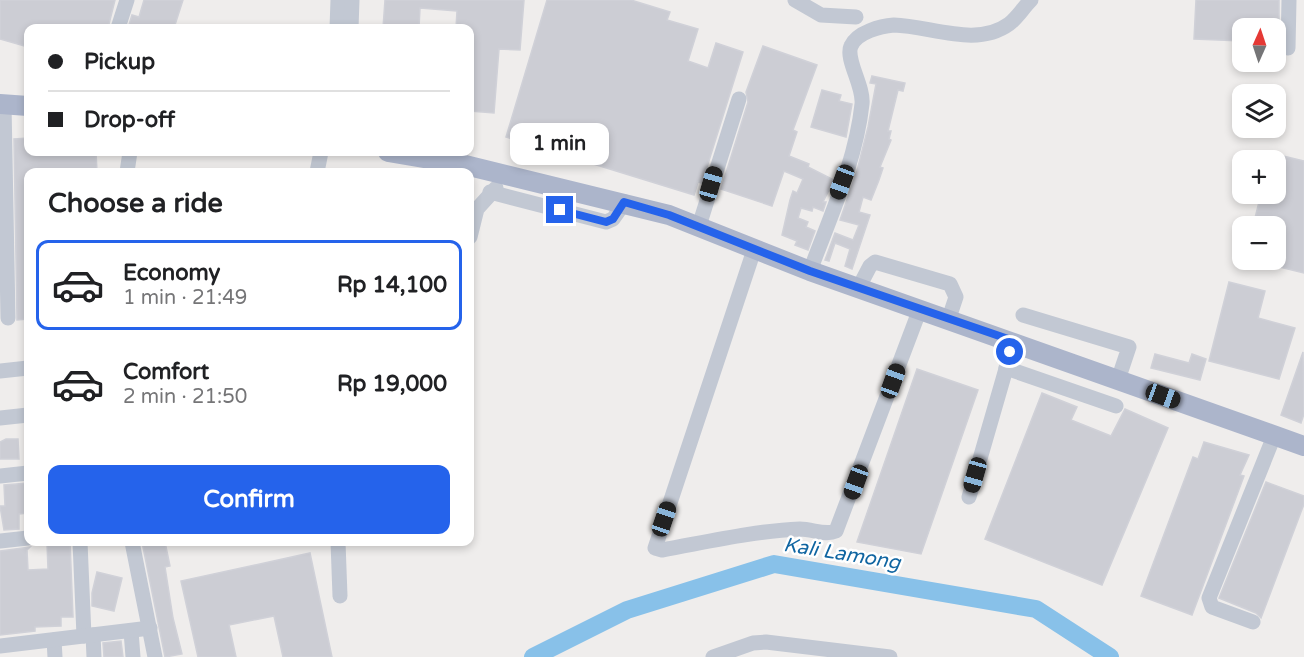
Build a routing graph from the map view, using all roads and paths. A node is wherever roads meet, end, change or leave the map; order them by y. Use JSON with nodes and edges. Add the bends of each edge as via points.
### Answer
{"nodes":[{"id":1,"x":127,"y":0,"type":"edge"},
{"id":2,"x":338,"y":0,"type":"edge"},
{"id":3,"x":352,"y":0,"type":"edge"},
{"id":4,"x":795,"y":0,"type":"edge"},
{"id":5,"x":1031,"y":0,"type":"edge"},
{"id":6,"x":1289,"y":0,"type":"edge"},
{"id":7,"x":822,"y":8,"type":"edge"},
{"id":8,"x":856,"y":17,"type":"dead end"},
{"id":9,"x":119,"y":24,"type":"edge"},
{"id":10,"x":337,"y":24,"type":"edge"},
{"id":11,"x":351,"y":24,"type":"edge"},
{"id":12,"x":1288,"y":48,"type":"dead end"},
{"id":13,"x":739,"y":99,"type":"dead end"},
{"id":14,"x":2,"y":104,"type":"edge"},
{"id":15,"x":24,"y":106,"type":"edge"},
{"id":16,"x":409,"y":156,"type":"edge"},
{"id":17,"x":472,"y":168,"type":"edge"},
{"id":18,"x":474,"y":168,"type":"edge"},
{"id":19,"x":514,"y":176,"type":"junction"},
{"id":20,"x":490,"y":192,"type":"junction"},
{"id":21,"x":624,"y":202,"type":"junction"},
{"id":22,"x":474,"y":221,"type":"edge"},
{"id":23,"x":699,"y":226,"type":"junction"},
{"id":24,"x":755,"y":247,"type":"junction"},
{"id":25,"x":810,"y":271,"type":"junction"},
{"id":26,"x":859,"y":287,"type":"junction"},
{"id":27,"x":920,"y":309,"type":"junction"},
{"id":28,"x":1023,"y":315,"type":"dead end"},
{"id":29,"x":8,"y":318,"type":"dead end"},
{"id":30,"x":948,"y":318,"type":"junction"},
{"id":31,"x":1014,"y":341,"type":"junction"},
{"id":32,"x":24,"y":368,"type":"edge"},
{"id":33,"x":1006,"y":368,"type":"junction"},
{"id":34,"x":0,"y":371,"type":"edge"},
{"id":35,"x":1118,"y":380,"type":"junction"},
{"id":36,"x":1116,"y":406,"type":"dead end"},
{"id":37,"x":24,"y":415,"type":"edge"},
{"id":38,"x":0,"y":418,"type":"edge"},
{"id":39,"x":1274,"y":436,"type":"junction"},
{"id":40,"x":1303,"y":443,"type":"edge"},
{"id":41,"x":24,"y":473,"type":"edge"},
{"id":42,"x":0,"y":476,"type":"edge"},
{"id":43,"x":969,"y":497,"type":"dead end"},
{"id":44,"x":24,"y":538,"type":"edge"},
{"id":45,"x":0,"y":541,"type":"edge"},
{"id":46,"x":80,"y":546,"type":"edge"},
{"id":47,"x":133,"y":546,"type":"edge"},
{"id":48,"x":338,"y":546,"type":"edge"},
{"id":49,"x":340,"y":596,"type":"dead end"},
{"id":50,"x":1253,"y":622,"type":"dead end"},
{"id":51,"x":150,"y":628,"type":"junction"},
{"id":52,"x":131,"y":631,"type":"junction"},
{"id":53,"x":89,"y":635,"type":"junction"},
{"id":54,"x":54,"y":640,"type":"junction"},
{"id":55,"x":9,"y":649,"type":"edge"},
{"id":56,"x":806,"y":651,"type":"edge"},
{"id":57,"x":55,"y":657,"type":"edge"},
{"id":58,"x":94,"y":657,"type":"edge"},
{"id":59,"x":133,"y":657,"type":"edge"},
{"id":60,"x":155,"y":657,"type":"edge"},
{"id":61,"x":713,"y":657,"type":"edge"},
{"id":62,"x":890,"y":657,"type":"edge"}],
"edges":[{"from":1,"to":9,"type":"street"},
{"from":2,"to":10,"type":"street"},
{"from":3,"to":11,"type":"street"},
{"from":4,"to":7,"type":"street"},
{"from":5,"to":25,"type":"street","via":[[1011,22],[991,34],[894,25],[858,37],[853,43],[849,49],[862,101],[858,128]]},
{"from":6,"to":12,"type":"street"},
{"from":7,"to":8,"type":"street"},
{"from":13,"to":23,"type":"street"},
{"from":14,"to":15,"type":"main road"},
{"from":14,"to":29,"type":"street"},
{"from":16,"to":17,"type":"main road"},
{"from":18,"to":19,"type":"main road"},
{"from":19,"to":20,"type":"street"},
{"from":19,"to":21,"type":"main road"},
{"from":20,"to":21,"type":"street","via":[[606,222],[613,219]]},
{"from":20,"to":22,"type":"street","via":[[477,209]]},
{"from":21,"to":23,"type":"main road"},
{"from":23,"to":24,"type":"main road"},
{"from":24,"to":25,"type":"main road"},
{"from":24,"to":27,"type":"street","via":[[656,548],[799,529],[829,534],[836,531]]},
{"from":25,"to":26,"type":"main road"},
{"from":26,"to":27,"type":"main road"},
{"from":26,"to":30,"type":"street","via":[[875,262],[950,284],[956,297]]},
{"from":27,"to":30,"type":"main road"},
{"from":28,"to":35,"type":"street","via":[[1129,347]]},
{"from":30,"to":31,"type":"main road"},
{"from":31,"to":33,"type":"street"},
{"from":31,"to":35,"type":"main road"},
{"from":32,"to":34,"type":"street"},
{"from":33,"to":36,"type":"street"},
{"from":33,"to":43,"type":"street"},
{"from":35,"to":39,"type":"main road"},
{"from":37,"to":38,"type":"street"},
{"from":39,"to":40,"type":"main road"},
{"from":39,"to":50,"type":"street","via":[[1209,598],[1212,607]]},
{"from":41,"to":42,"type":"street"},
{"from":44,"to":45,"type":"street"},
{"from":46,"to":53,"type":"street"},
{"from":47,"to":51,"type":"street"},
{"from":48,"to":49,"type":"street"},
{"from":51,"to":52,"type":"street"},
{"from":51,"to":60,"type":"street"},
{"from":52,"to":53,"type":"street"},
{"from":52,"to":59,"type":"street"},
{"from":53,"to":54,"type":"street"},
{"from":53,"to":58,"type":"street"},
{"from":54,"to":55,"type":"street"},
{"from":54,"to":57,"type":"street"},
{"from":56,"to":61,"type":"street","via":[[753,643]]},
{"from":56,"to":62,"type":"street"}]}
